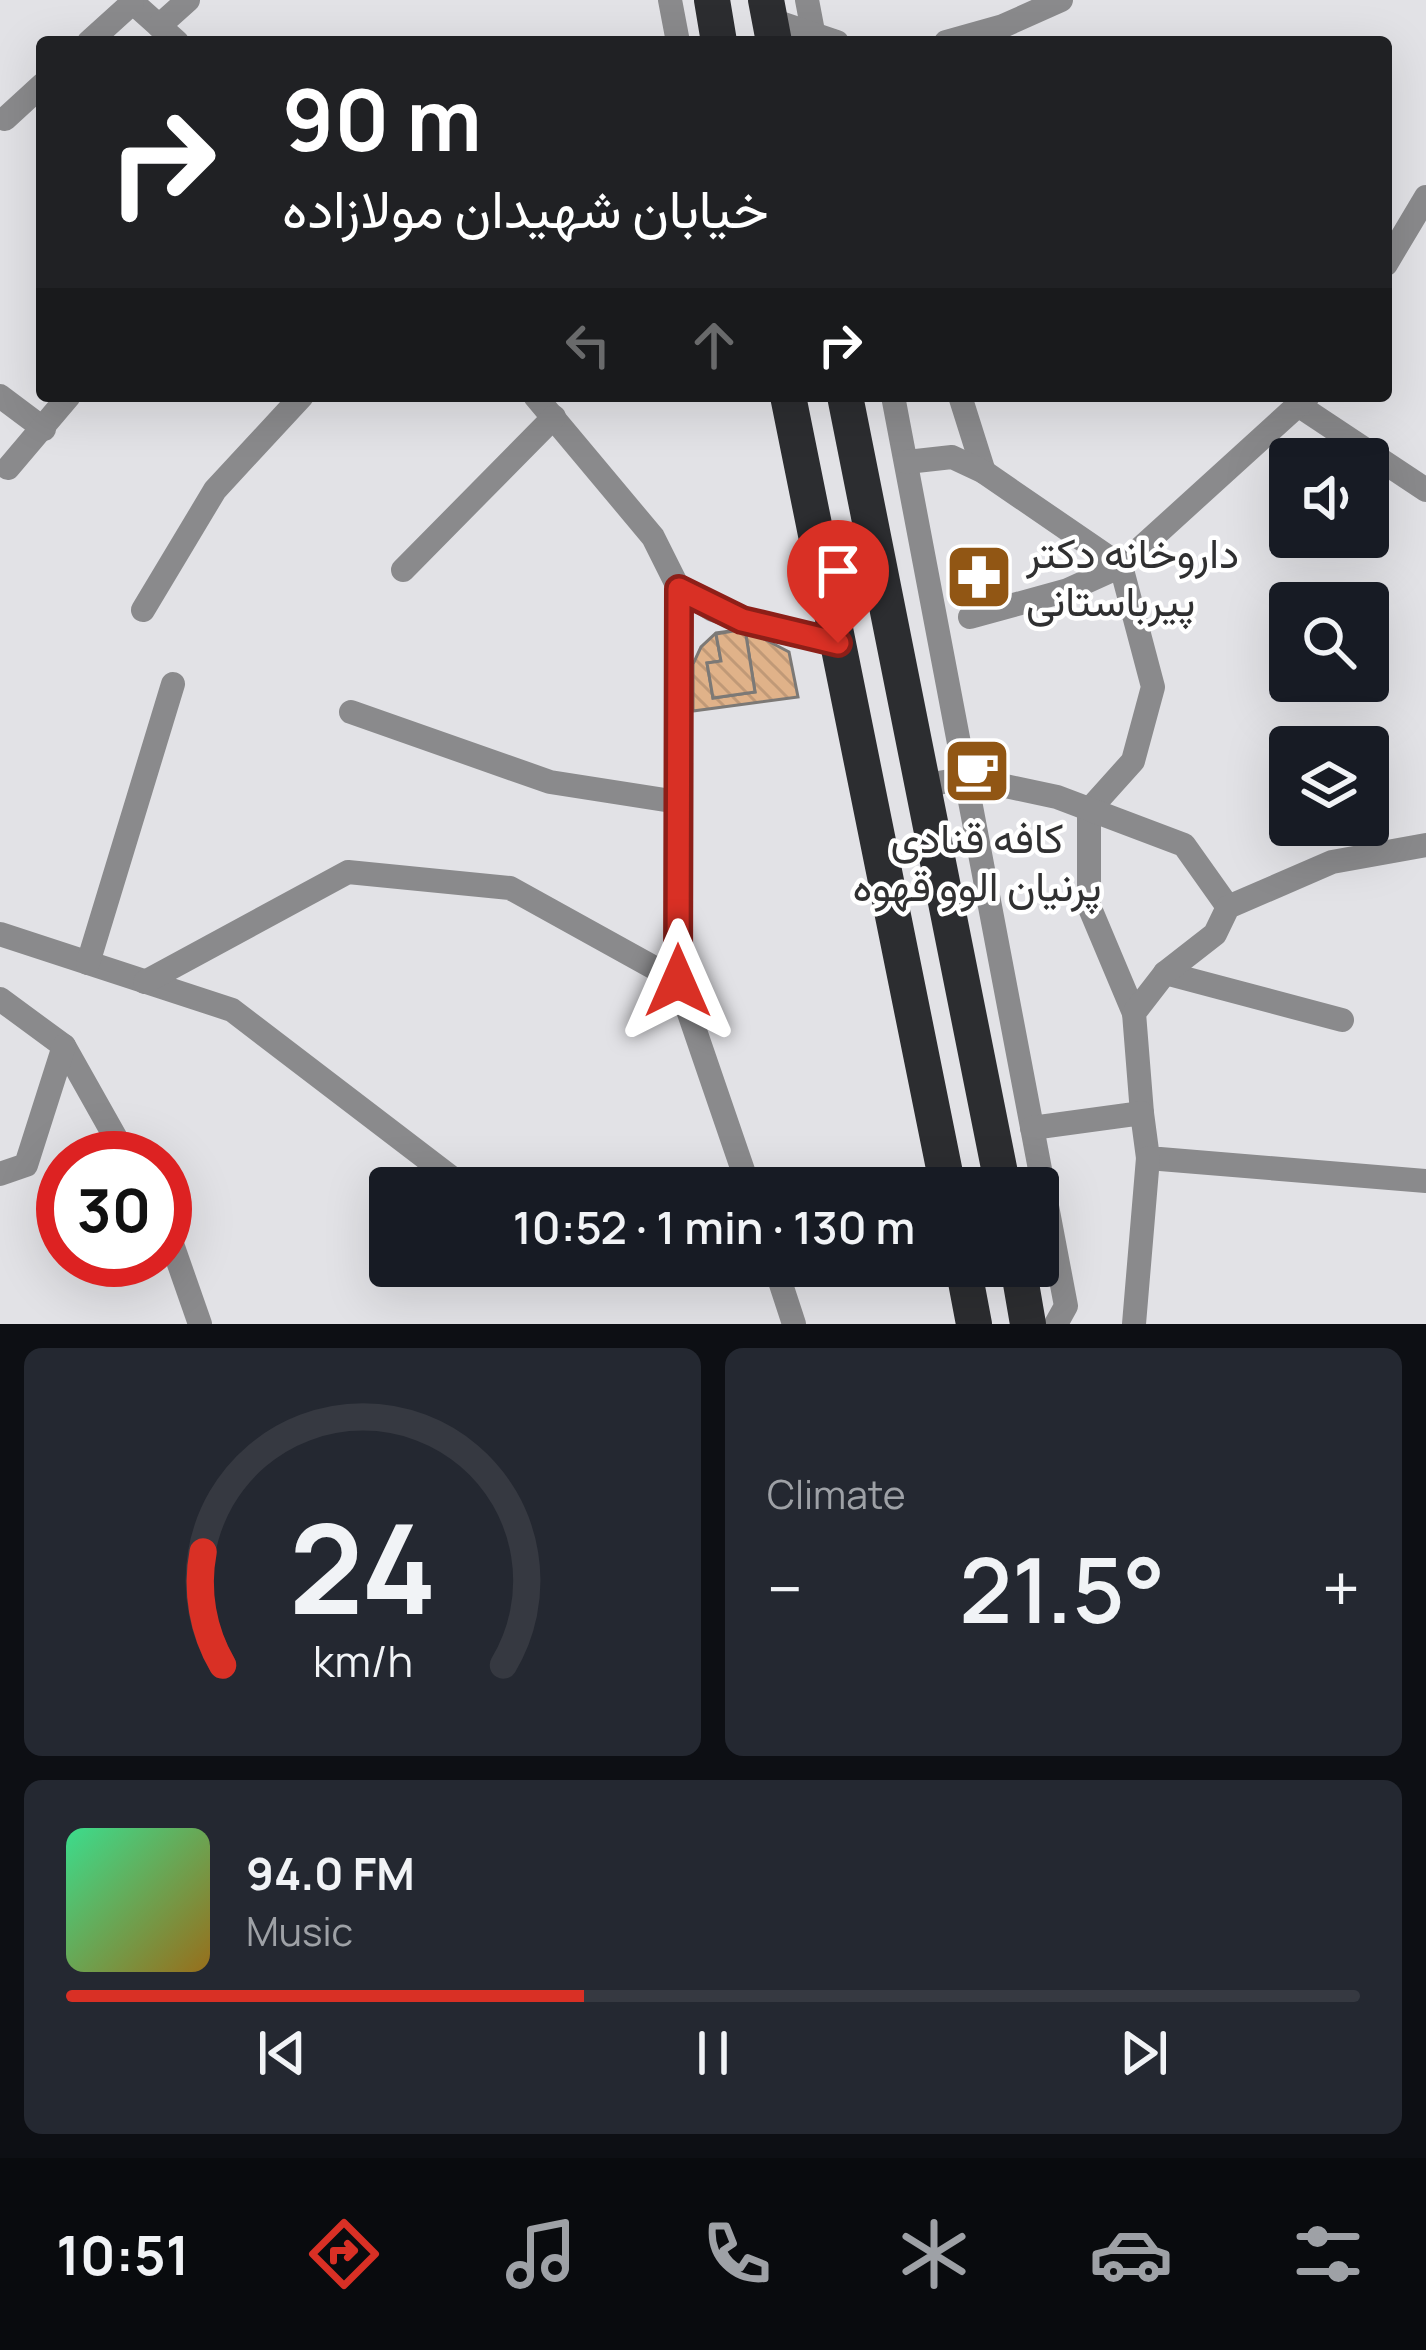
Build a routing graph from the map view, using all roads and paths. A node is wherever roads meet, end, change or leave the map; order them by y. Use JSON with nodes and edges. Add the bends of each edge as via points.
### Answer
{"nodes":[{"id":1,"x":188,"y":0,"type":"edge"},
{"id":2,"x":670,"y":0,"type":"edge"},
{"id":3,"x":712,"y":0,"type":"edge"},
{"id":4,"x":807,"y":0,"type":"edge"},
{"id":5,"x":1061,"y":0,"type":"edge"},
{"id":6,"x":131,"y":1,"type":"edge"},
{"id":7,"x":770,"y":20,"type":"edge"},
{"id":8,"x":168,"y":34,"type":"edge"},
{"id":9,"x":95,"y":36,"type":"edge"},
{"id":10,"x":677,"y":36,"type":"edge"},
{"id":11,"x":718,"y":36,"type":"edge"},
{"id":12,"x":812,"y":36,"type":"edge"},
{"id":13,"x":820,"y":36,"type":"edge"},
{"id":14,"x":967,"y":36,"type":"edge"},
{"id":15,"x":36,"y":91,"type":"edge"},
{"id":16,"x":5,"y":119,"type":"dead end"},
{"id":17,"x":1426,"y":196,"type":"edge"},
{"id":18,"x":1392,"y":254,"type":"edge"},
{"id":19,"x":0,"y":395,"type":"edge"},
{"id":20,"x":64,"y":402,"type":"edge"},
{"id":21,"x":296,"y":402,"type":"edge"},
{"id":22,"x":540,"y":402,"type":"edge"},
{"id":23,"x":789,"y":402,"type":"edge"},
{"id":24,"x":846,"y":402,"type":"edge"},
{"id":25,"x":894,"y":402,"type":"edge"},
{"id":26,"x":962,"y":402,"type":"edge"},
{"id":27,"x":1305,"y":402,"type":"edge"},
{"id":28,"x":554,"y":417,"type":"junction"},
{"id":29,"x":44,"y":429,"type":"junction"},
{"id":30,"x":907,"y":463,"type":"junction"},
{"id":31,"x":8,"y":468,"type":"dead end"},
{"id":32,"x":984,"y":472,"type":"junction"},
{"id":33,"x":1426,"y":490,"type":"edge"},
{"id":34,"x":1121,"y":566,"type":"junction"},
{"id":35,"x":403,"y":570,"type":"dead end"},
{"id":36,"x":679,"y":589,"type":"junction"},
{"id":37,"x":143,"y":610,"type":"dead end"},
{"id":38,"x":970,"y":617,"type":"dead end"},
{"id":39,"x":838,"y":643,"type":"junction"},
{"id":40,"x":172,"y":684,"type":"dead end"},
{"id":41,"x":352,"y":712,"type":"dead end"},
{"id":42,"x":968,"y":778,"type":"junction"},
{"id":43,"x":920,"y":786,"type":"junction"},
{"id":44,"x":870,"y":790,"type":"junction"},
{"id":45,"x":679,"y":802,"type":"junction"},
{"id":46,"x":1090,"y":810,"type":"junction"},
{"id":47,"x":1426,"y":844,"type":"edge"},
{"id":48,"x":1228,"y":907,"type":"junction"},
{"id":49,"x":0,"y":934,"type":"edge"},
{"id":50,"x":88,"y":963,"type":"junction"},
{"id":51,"x":1165,"y":973,"type":"junction"},
{"id":52,"x":678,"y":981,"type":"junction"},
{"id":53,"x":145,"y":982,"type":"junction"},
{"id":54,"x":0,"y":999,"type":"edge"},
{"id":55,"x":1134,"y":1013,"type":"junction"},
{"id":56,"x":1342,"y":1020,"type":"dead end"},
{"id":57,"x":64,"y":1046,"type":"junction"},
{"id":58,"x":1142,"y":1113,"type":"junction"},
{"id":59,"x":1032,"y":1127,"type":"junction"},
{"id":60,"x":113,"y":1131,"type":"edge"},
{"id":61,"x":1148,"y":1158,"type":"junction"},
{"id":62,"x":438,"y":1167,"type":"edge"},
{"id":63,"x":741,"y":1167,"type":"edge"},
{"id":64,"x":944,"y":1167,"type":"edge"},
{"id":65,"x":999,"y":1167,"type":"edge"},
{"id":66,"x":0,"y":1174,"type":"edge"},
{"id":67,"x":1426,"y":1181,"type":"edge"},
{"id":68,"x":187,"y":1287,"type":"edge"},
{"id":69,"x":782,"y":1287,"type":"edge"},
{"id":70,"x":967,"y":1287,"type":"edge"},
{"id":71,"x":1022,"y":1287,"type":"edge"},
{"id":72,"x":200,"y":1324,"type":"edge"},
{"id":73,"x":794,"y":1324,"type":"edge"},
{"id":74,"x":974,"y":1324,"type":"edge"},
{"id":75,"x":1028,"y":1324,"type":"edge"},
{"id":76,"x":1056,"y":1324,"type":"edge"},
{"id":77,"x":1134,"y":1324,"type":"edge"}],
"edges":[{"from":1,"to":8,"type":"street"},
{"from":2,"to":10,"type":"street"},
{"from":3,"to":11,"type":"highway"},
{"from":4,"to":13,"type":"street"},
{"from":5,"to":14,"type":"street"},
{"from":6,"to":8,"type":"street"},
{"from":6,"to":9,"type":"street"},
{"from":7,"to":12,"type":"street"},
{"from":15,"to":16,"type":"street"},
{"from":17,"to":18,"type":"street"},
{"from":19,"to":29,"type":"street"},
{"from":20,"to":29,"type":"street"},
{"from":21,"to":37,"type":"street","via":[[215,490]]},
{"from":22,"to":28,"type":"street"},
{"from":23,"to":39,"type":"highway"},
{"from":24,"to":43,"type":"highway"},
{"from":25,"to":30,"type":"street"},
{"from":26,"to":32,"type":"street"},
{"from":27,"to":33,"type":"street"},
{"from":27,"to":34,"type":"street"},
{"from":28,"to":35,"type":"street"},
{"from":28,"to":36,"type":"street","via":[[653,537]]},
{"from":29,"to":31,"type":"street"},
{"from":30,"to":32,"type":"street","via":[[952,457]]},
{"from":30,"to":42,"type":"street"},
{"from":32,"to":34,"type":"street"},
{"from":34,"to":38,"type":"street"},
{"from":34,"to":46,"type":"street","via":[[1153,687],[1133,761]]},
{"from":36,"to":39,"type":"street","via":[[713,610]]},
{"from":36,"to":45,"type":"street"},
{"from":39,"to":44,"type":"highway"},
{"from":40,"to":50,"type":"street"},
{"from":41,"to":45,"type":"street","via":[[550,782]]},
{"from":42,"to":43,"type":"street"},
{"from":42,"to":46,"type":"street"},
{"from":42,"to":59,"type":"street"},
{"from":43,"to":44,"type":"highway"},
{"from":43,"to":65,"type":"highway"},
{"from":44,"to":64,"type":"highway"},
{"from":45,"to":52,"type":"street"},
{"from":46,"to":48,"type":"street","via":[[1184,845]]},
{"from":46,"to":55,"type":"street","via":[[1089,906]]},
{"from":47,"to":48,"type":"street","via":[[1332,862]]},
{"from":48,"to":51,"type":"street","via":[[1215,934]]},
{"from":49,"to":50,"type":"street"},
{"from":50,"to":53,"type":"street"},
{"from":51,"to":55,"type":"street"},
{"from":51,"to":56,"type":"street"},
{"from":52,"to":53,"type":"street","via":[[510,888],[348,872]]},
{"from":52,"to":63,"type":"street"},
{"from":53,"to":62,"type":"street","via":[[232,1010]]},
{"from":54,"to":57,"type":"street"},
{"from":55,"to":58,"type":"street"},
{"from":57,"to":60,"type":"street"},
{"from":57,"to":66,"type":"street","via":[[26,1165]]},
{"from":58,"to":59,"type":"street"},
{"from":58,"to":61,"type":"street"},
{"from":59,"to":76,"type":"street","via":[[1066,1306]]},
{"from":61,"to":67,"type":"street"},
{"from":61,"to":77,"type":"street"},
{"from":68,"to":72,"type":"street"},
{"from":69,"to":73,"type":"street"},
{"from":70,"to":74,"type":"highway"},
{"from":71,"to":75,"type":"highway"}]}
